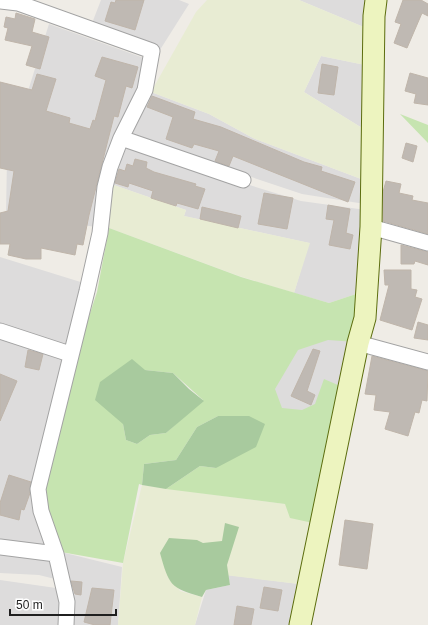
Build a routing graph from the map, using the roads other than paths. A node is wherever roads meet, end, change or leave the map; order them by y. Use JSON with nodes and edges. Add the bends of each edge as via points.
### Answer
{"nodes":[{"id":1,"x":376,"y":0,"type":"edge"},
{"id":2,"x":0,"y":1,"type":"edge"},
{"id":3,"x":121,"y":138,"type":"junction"},
{"id":4,"x":243,"y":180,"type":"dead end"},
{"id":5,"x":371,"y":227,"type":"junction"},
{"id":6,"x":428,"y":243,"type":"edge"},
{"id":7,"x":0,"y":331,"type":"edge"},
{"id":8,"x":358,"y":343,"type":"junction"},
{"id":9,"x":70,"y":354,"type":"junction"},
{"id":10,"x":428,"y":362,"type":"edge"},
{"id":11,"x":0,"y":547,"type":"edge"},
{"id":12,"x":56,"y":554,"type":"junction"},
{"id":13,"x":66,"y":625,"type":"edge"},
{"id":14,"x":300,"y":625,"type":"edge"}],
"edges":[{"from":1,"to":5,"type":"street"},
{"from":2,"to":3,"type":"street","via":[[18,3],[152,51],[145,90]]},
{"from":3,"to":4,"type":"street"},
{"from":3,"to":9,"type":"street","via":[[105,187],[100,233],[88,291]]},
{"from":5,"to":6,"type":"street"},
{"from":5,"to":8,"type":"street","via":[[365,318]]},
{"from":7,"to":9,"type":"street"},
{"from":8,"to":10,"type":"street"},
{"from":8,"to":14,"type":"street"},
{"from":9,"to":12,"type":"street","via":[[38,489],[41,512]]},
{"from":11,"to":12,"type":"street"},
{"from":12,"to":13,"type":"street","via":[[67,602]]}]}
